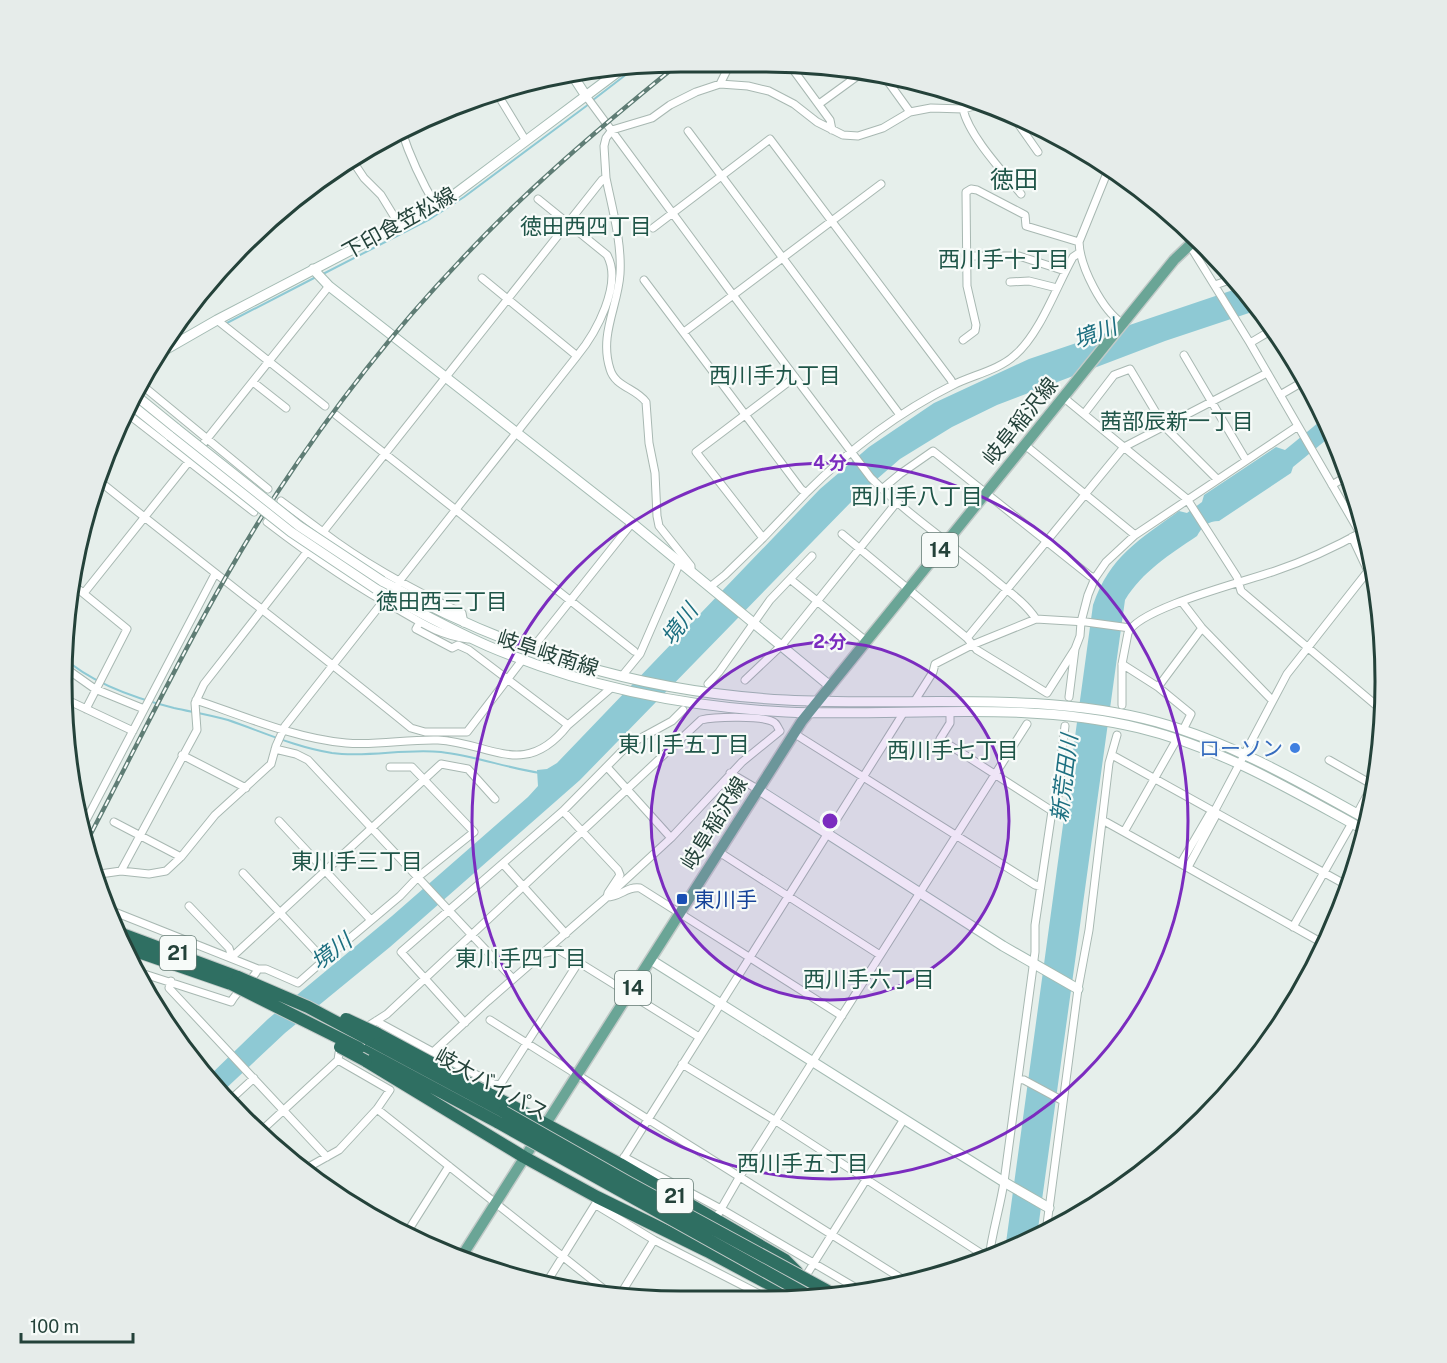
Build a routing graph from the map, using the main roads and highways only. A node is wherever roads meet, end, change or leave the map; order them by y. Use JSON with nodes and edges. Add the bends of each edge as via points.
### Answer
{"nodes":[{"id":1,"x":1190,"y":245,"type":"edge"},
{"id":2,"x":128,"y":937,"type":"edge"},
{"id":3,"x":135,"y":950,"type":"edge"},
{"id":4,"x":234,"y":980,"type":"junction"},
{"id":5,"x":299,"y":1017,"type":"junction"},
{"id":6,"x":370,"y":1035,"type":"junction"},
{"id":7,"x":501,"y":1118,"type":"junction"},
{"id":8,"x":546,"y":1125,"type":"junction"},
{"id":9,"x":524,"y":1157,"type":"junction"},
{"id":10,"x":465,"y":1251,"type":"edge"},
{"id":11,"x":800,"y":1275,"type":"junction"},
{"id":12,"x":823,"y":1288,"type":"edge"},
{"id":13,"x":786,"y":1290,"type":"edge"},
{"id":14,"x":788,"y":1290,"type":"edge"}],
"edges":[{"from":1,"to":8,"type":"main road","name":"岐阜稲沢線","number":"14","via":[[818,701]]},
{"from":2,"to":4,"type":"highway","name":"岐大バイパス","number":"21"},
{"from":3,"to":4,"type":"highway","name":"岐大バイパス","number":"21"},
{"from":4,"to":5,"type":"highway","name":"岐大バイパス","number":"21","bridge":true},
{"from":4,"to":6,"type":"highway","name":"岐大バイパス","number":"21","bridge":true,"via":[[308,1008],[325,1008]]},
{"from":5,"to":6,"type":"highway","name":"岐大バイパス","number":"21","bridge":true},
{"from":5,"to":9,"type":"highway","number":"21","bridge":true,"via":[[307,1028]]},
{"from":6,"to":7,"type":"highway","name":"岐大バイパス","number":"21"},
{"from":6,"to":8,"type":"highway","number":"21"},
{"from":7,"to":11,"type":"highway","name":"岐大バイパス","number":"21","bridge":true},
{"from":7,"to":14,"type":"highway","name":"岐大バイパス","number":"21","bridge":true},
{"from":8,"to":9,"type":"main road","name":"岐阜稲沢線","number":"14"},
{"from":8,"to":11,"type":"highway","number":"21","via":[[622,1160],[785,1260]]},
{"from":9,"to":10,"type":"main road","name":"岐阜稲沢線","number":"14"},
{"from":9,"to":13,"type":"highway","number":"21","via":[[596,1201]]},
{"from":11,"to":12,"type":"highway","name":"岐大バイパス","number":"21","bridge":true}]}
